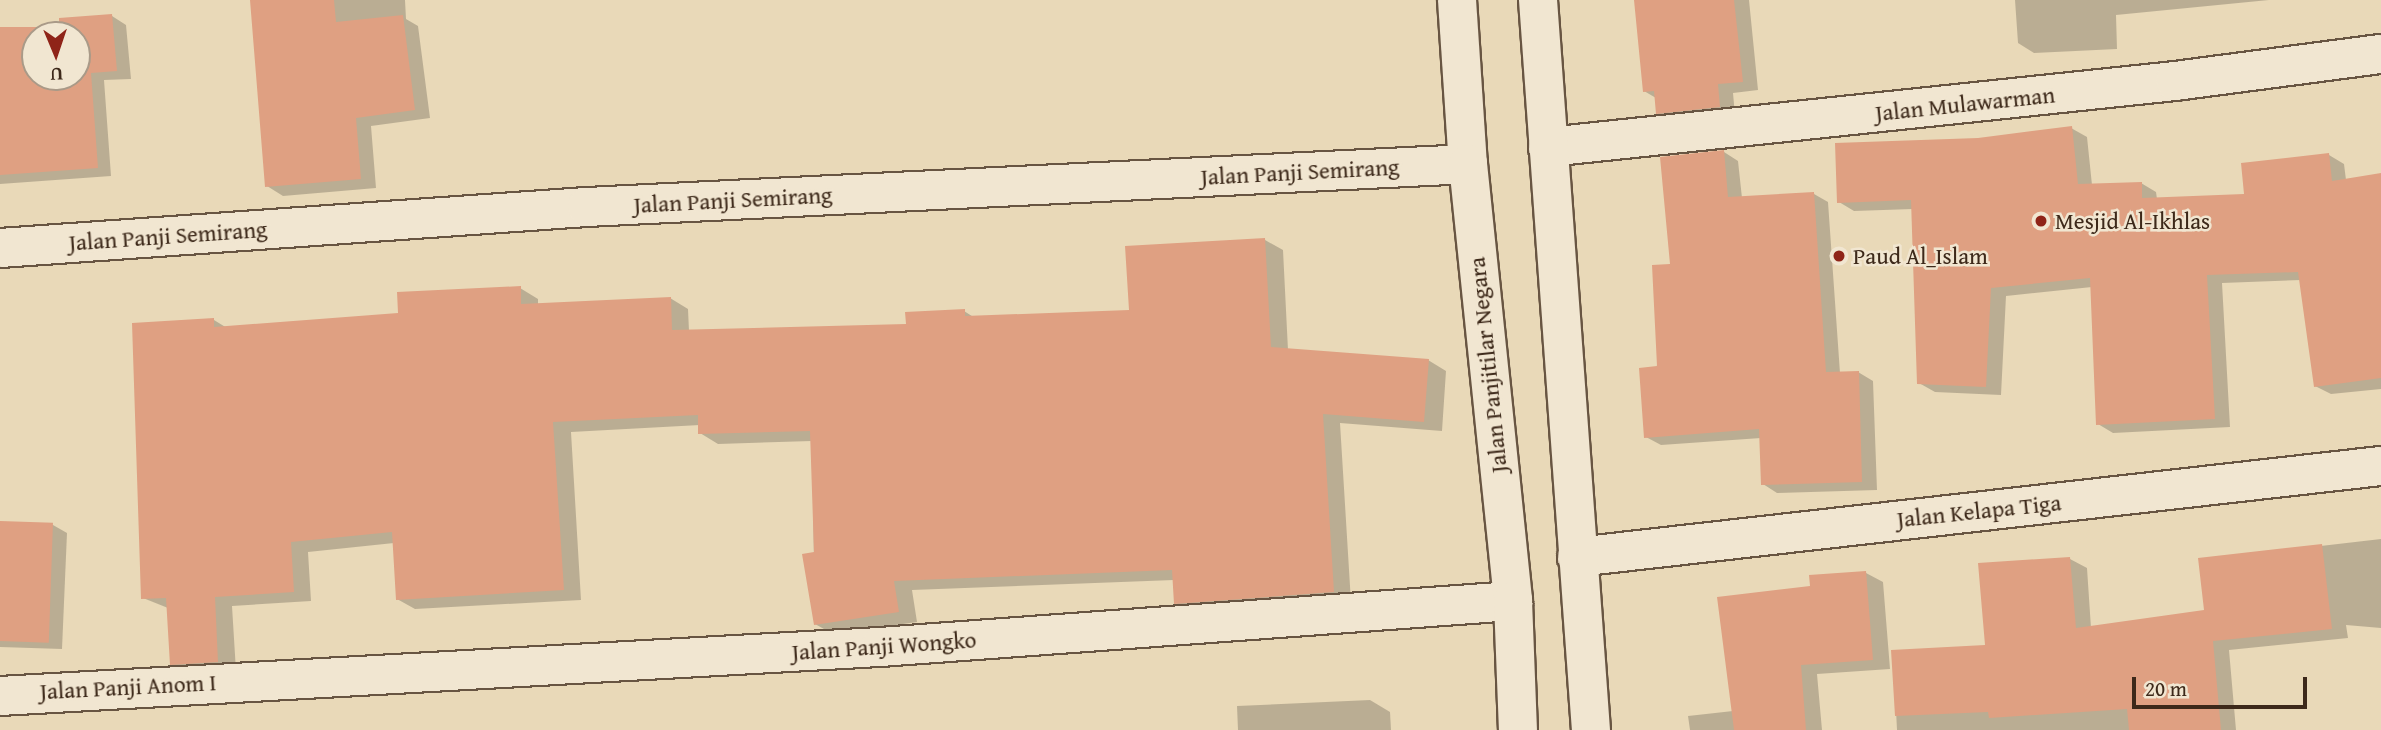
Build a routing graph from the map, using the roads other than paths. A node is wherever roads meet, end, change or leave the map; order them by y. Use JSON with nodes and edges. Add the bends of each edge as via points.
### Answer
{"nodes":[{"id":1,"x":1457,"y":0,"type":"edge"},
{"id":2,"x":1538,"y":0,"type":"edge"},
{"id":3,"x":2381,"y":54,"type":"edge"},
{"id":4,"x":1548,"y":147,"type":"junction"},
{"id":5,"x":1468,"y":164,"type":"junction"},
{"id":6,"x":0,"y":248,"type":"edge"},
{"id":7,"x":2381,"y":466,"type":"edge"},
{"id":8,"x":1577,"y":557,"type":"junction"},
{"id":9,"x":1513,"y":601,"type":"junction"},
{"id":10,"x":256,"y":680,"type":"joint"},
{"id":11,"x":0,"y":696,"type":"edge"},
{"id":12,"x":1518,"y":730,"type":"edge"},
{"id":13,"x":1591,"y":730,"type":"edge"}],
"edges":[{"from":1,"to":5,"type":"street","name":"Jalan Panjitilar Negara"},
{"from":2,"to":4,"type":"street"},
{"from":3,"to":4,"type":"street","name":"Jalan Mulawarman","via":[[2175,81]]},
{"from":4,"to":8,"type":"street"},
{"from":5,"to":6,"type":"street","name":"Jalan Panji Semirang","via":[[587,207]]},
{"from":5,"to":9,"type":"street","name":"Jalan Panjitilar Negara"},
{"from":7,"to":8,"type":"street","name":"Jalan Kelapa Tiga"},
{"from":8,"to":13,"type":"street"},
{"from":9,"to":10,"type":"street","name":"Jalan Panji Wongko","via":[[867,648]]},
{"from":9,"to":12,"type":"street","name":"Jalan Panjitilar Negara"},
{"from":10,"to":11,"type":"street","name":"Jalan Panji Anom I"}]}
